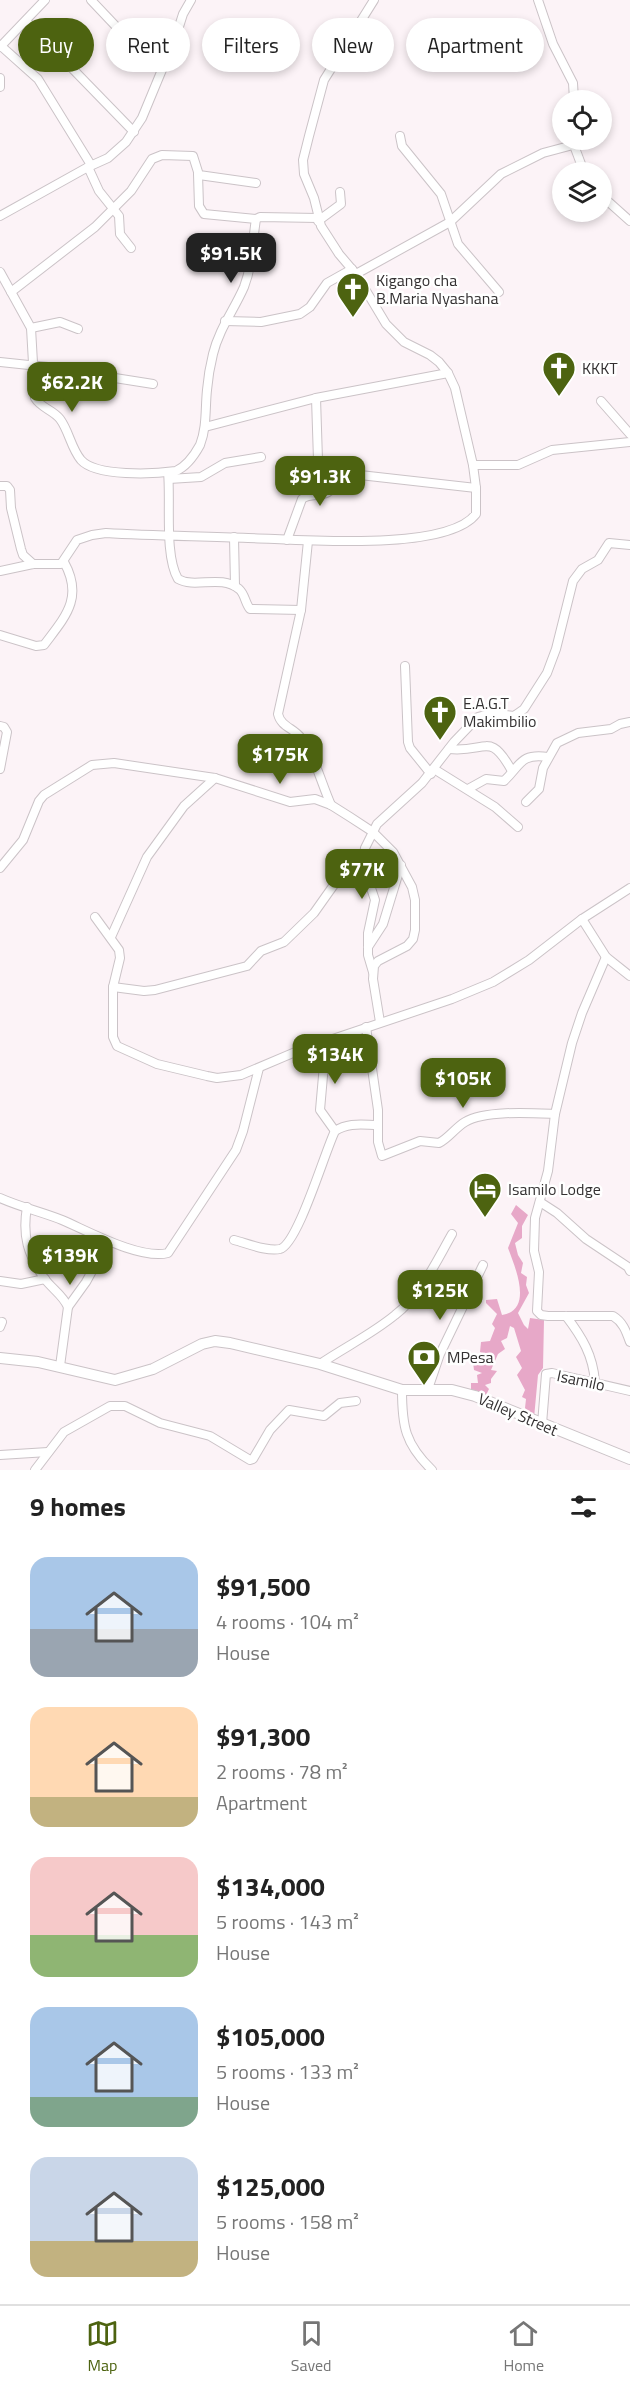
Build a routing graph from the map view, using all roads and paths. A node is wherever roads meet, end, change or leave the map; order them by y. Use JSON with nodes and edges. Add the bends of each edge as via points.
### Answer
{"nodes":[{"id":1,"x":45,"y":0,"type":"edge"},
{"id":2,"x":91,"y":0,"type":"edge"},
{"id":3,"x":191,"y":0,"type":"edge"},
{"id":4,"x":374,"y":0,"type":"edge"},
{"id":5,"x":538,"y":0,"type":"edge"},
{"id":6,"x":30,"y":18,"type":"edge"},
{"id":7,"x":108,"y":18,"type":"edge"},
{"id":8,"x":182,"y":18,"type":"edge"},
{"id":9,"x":18,"y":30,"type":"edge"},
{"id":10,"x":0,"y":47,"type":"edge"},
{"id":11,"x":76,"y":72,"type":"edge"},
{"id":12,"x":159,"y":72,"type":"edge"},
{"id":13,"x":0,"y":78,"type":"edge"},
{"id":14,"x":0,"y":87,"type":"edge"},
{"id":15,"x":573,"y":90,"type":"edge"},
{"id":16,"x":134,"y":132,"type":"junction"},
{"id":17,"x":400,"y":136,"type":"dead end"},
{"id":18,"x":552,"y":150,"type":"edge"},
{"id":19,"x":89,"y":166,"type":"junction"},
{"id":20,"x":198,"y":174,"type":"junction"},
{"id":21,"x":256,"y":183,"type":"dead end"},
{"id":22,"x":340,"y":192,"type":"dead end"},
{"id":23,"x":612,"y":204,"type":"edge"},
{"id":24,"x":113,"y":209,"type":"junction"},
{"id":25,"x":0,"y":216,"type":"edge"},
{"id":26,"x":256,"y":219,"type":"junction"},
{"id":27,"x":318,"y":220,"type":"junction"},
{"id":28,"x":630,"y":221,"type":"edge"},
{"id":29,"x":450,"y":222,"type":"junction"},
{"id":30,"x":131,"y":248,"type":"dead end"},
{"id":31,"x":354,"y":271,"type":"junction"},
{"id":32,"x":0,"y":272,"type":"edge"},
{"id":33,"x":11,"y":292,"type":"junction"},
{"id":34,"x":499,"y":292,"type":"dead end"},
{"id":35,"x":225,"y":321,"type":"junction"},
{"id":36,"x":31,"y":328,"type":"junction"},
{"id":37,"x":78,"y":329,"type":"dead end"},
{"id":38,"x":0,"y":362,"type":"edge"},
{"id":39,"x":34,"y":365,"type":"junction"},
{"id":40,"x":448,"y":373,"type":"junction"},
{"id":41,"x":153,"y":384,"type":"dead end"},
{"id":42,"x":316,"y":399,"type":"junction"},
{"id":43,"x":601,"y":401,"type":"dead end"},
{"id":44,"x":206,"y":427,"type":"junction"},
{"id":45,"x":630,"y":434,"type":"edge"},
{"id":46,"x":630,"y":442,"type":"edge"},
{"id":47,"x":261,"y":457,"type":"dead end"},
{"id":48,"x":473,"y":465,"type":"junction"},
{"id":49,"x":341,"y":472,"type":"junction"},
{"id":50,"x":168,"y":476,"type":"junction"},
{"id":51,"x":0,"y":486,"type":"edge"},
{"id":52,"x":476,"y":488,"type":"junction"},
{"id":53,"x":170,"y":536,"type":"junction"},
{"id":54,"x":234,"y":537,"type":"junction"},
{"id":55,"x":287,"y":540,"type":"junction"},
{"id":56,"x":308,"y":541,"type":"junction"},
{"id":57,"x":630,"y":545,"type":"edge"},
{"id":58,"x":64,"y":562,"type":"junction"},
{"id":59,"x":33,"y":564,"type":"junction"},
{"id":60,"x":0,"y":572,"type":"edge"},
{"id":61,"x":235,"y":586,"type":"junction"},
{"id":62,"x":301,"y":610,"type":"junction"},
{"id":63,"x":0,"y":634,"type":"edge"},
{"id":64,"x":405,"y":666,"type":"dead end"},
{"id":65,"x":630,"y":722,"type":"edge"},
{"id":66,"x":0,"y":726,"type":"edge"},
{"id":67,"x":449,"y":749,"type":"junction"},
{"id":68,"x":548,"y":757,"type":"junction"},
{"id":69,"x":0,"y":769,"type":"edge"},
{"id":70,"x":432,"y":771,"type":"junction"},
{"id":71,"x":512,"y":771,"type":"junction"},
{"id":72,"x":215,"y":778,"type":"junction"},
{"id":73,"x":320,"y":781,"type":"junction"},
{"id":74,"x":468,"y":789,"type":"junction"},
{"id":75,"x":315,"y":800,"type":"junction"},
{"id":76,"x":526,"y":802,"type":"dead end"},
{"id":77,"x":331,"y":805,"type":"junction"},
{"id":78,"x":518,"y":827,"type":"dead end"},
{"id":79,"x":373,"y":832,"type":"junction"},
{"id":80,"x":364,"y":855,"type":"junction"},
{"id":81,"x":401,"y":865,"type":"junction"},
{"id":82,"x":0,"y":868,"type":"edge"},
{"id":83,"x":630,"y":888,"type":"edge"},
{"id":84,"x":95,"y":917,"type":"dead end"},
{"id":85,"x":582,"y":920,"type":"junction"},
{"id":86,"x":111,"y":937,"type":"junction"},
{"id":87,"x":368,"y":948,"type":"junction"},
{"id":88,"x":606,"y":957,"type":"junction"},
{"id":89,"x":373,"y":972,"type":"junction"},
{"id":90,"x":630,"y":976,"type":"edge"},
{"id":91,"x":113,"y":987,"type":"junction"},
{"id":92,"x":380,"y":1022,"type":"junction"},
{"id":93,"x":366,"y":1028,"type":"junction"},
{"id":94,"x":326,"y":1042,"type":"junction"},
{"id":95,"x":259,"y":1068,"type":"junction"},
{"id":96,"x":555,"y":1114,"type":"junction"},
{"id":97,"x":378,"y":1125,"type":"junction"},
{"id":98,"x":335,"y":1131,"type":"junction"},
{"id":99,"x":0,"y":1198,"type":"edge"},
{"id":100,"x":540,"y":1202,"type":"junction"},
{"id":101,"x":27,"y":1208,"type":"junction"},
{"id":102,"x":452,"y":1234,"type":"dead end"},
{"id":103,"x":234,"y":1240,"type":"dead end"},
{"id":104,"x":108,"y":1242,"type":"junction"},
{"id":105,"x":483,"y":1266,"type":"dead end"},
{"id":106,"x":629,"y":1267,"type":"edge"},
{"id":107,"x":45,"y":1279,"type":"junction"},
{"id":108,"x":0,"y":1281,"type":"edge"},
{"id":109,"x":68,"y":1307,"type":"junction"},
{"id":110,"x":566,"y":1316,"type":"junction"},
{"id":111,"x":630,"y":1342,"type":"edge"},
{"id":112,"x":0,"y":1358,"type":"edge"},
{"id":113,"x":320,"y":1364,"type":"junction"},
{"id":114,"x":60,"y":1366,"type":"junction"},
{"id":115,"x":595,"y":1382,"type":"junction"},
{"id":116,"x":429,"y":1389,"type":"junction"},
{"id":117,"x":402,"y":1390,"type":"junction"},
{"id":118,"x":630,"y":1391,"type":"edge"},
{"id":119,"x":356,"y":1401,"type":"dead end"},
{"id":120,"x":542,"y":1424,"type":"junction"},
{"id":121,"x":48,"y":1452,"type":"junction"},
{"id":122,"x":0,"y":1455,"type":"edge"},
{"id":123,"x":630,"y":1459,"type":"edge"},
{"id":124,"x":35,"y":1470,"type":"edge"},
{"id":125,"x":432,"y":1470,"type":"edge"}],
"edges":[{"from":1,"to":6,"type":"street"},
{"from":2,"to":7,"type":"street"},
{"from":3,"to":8,"type":"street"},
{"from":4,"to":27,"type":"street","via":[[324,80],[314,114],[303,168]]},
{"from":5,"to":15,"type":"street"},
{"from":9,"to":10,"type":"street"},
{"from":10,"to":19,"type":"street","via":[[38,79]]},
{"from":11,"to":16,"type":"street"},
{"from":12,"to":16,"type":"street"},
{"from":13,"to":14,"type":"street"},
{"from":16,"to":19,"type":"street","via":[[115,153]]},
{"from":17,"to":29,"type":"street","via":[[402,146],[441,194]]},
{"from":18,"to":29,"type":"street","via":[[501,174]]},
{"from":19,"to":24,"type":"street","via":[[99,191]]},
{"from":19,"to":25,"type":"street"},
{"from":20,"to":21,"type":"street"},
{"from":20,"to":24,"type":"street","via":[[193,156],[155,157]]},
{"from":20,"to":26,"type":"street","via":[[199,206],[204,214]]},
{"from":22,"to":27,"type":"street","via":[[341,204]]},
{"from":23,"to":28,"type":"street"},
{"from":24,"to":30,"type":"street","via":[[119,216],[122,238]]},
{"from":24,"to":33,"type":"street"},
{"from":26,"to":27,"type":"street"},
{"from":26,"to":35,"type":"street","via":[[248,275]]},
{"from":27,"to":31,"type":"street"},
{"from":29,"to":31,"type":"street"},
{"from":29,"to":34,"type":"street","via":[[458,244]]},
{"from":31,"to":35,"type":"street","via":[[327,283],[300,314],[261,322]]},
{"from":31,"to":40,"type":"street","via":[[394,334],[430,355]]},
{"from":32,"to":33,"type":"street"},
{"from":33,"to":36,"type":"street"},
{"from":35,"to":44,"type":"street","via":[[210,368]]},
{"from":36,"to":37,"type":"street","via":[[60,321]]},
{"from":36,"to":39,"type":"street"},
{"from":38,"to":39,"type":"street"},
{"from":39,"to":41,"type":"street","via":[[85,378]]},
{"from":39,"to":50,"type":"street","via":[[37,401],[58,416],[86,464]]},
{"from":40,"to":42,"type":"street"},
{"from":40,"to":48,"type":"street"},
{"from":42,"to":44,"type":"street"},
{"from":42,"to":49,"type":"street","via":[[319,464]]},
{"from":43,"to":45,"type":"street"},
{"from":44,"to":50,"type":"street","via":[[191,459]]},
{"from":46,"to":48,"type":"street","via":[[552,450],[518,465]]},
{"from":47,"to":50,"type":"street","via":[[225,463],[201,477]]},
{"from":48,"to":52,"type":"street"},
{"from":49,"to":52,"type":"street"},
{"from":49,"to":55,"type":"street","via":[[331,490],[302,499]]},
{"from":50,"to":53,"type":"street"},
{"from":51,"to":59,"type":"street","via":[[10,490],[21,549]]},
{"from":52,"to":56,"type":"street","via":[[474,517],[445,531],[402,539]]},
{"from":53,"to":54,"type":"street"},
{"from":53,"to":58,"type":"street","via":[[106,533],[82,537],[73,543]]},
{"from":53,"to":61,"type":"street","via":[[178,579]]},
{"from":54,"to":55,"type":"street"},
{"from":54,"to":61,"type":"street"},
{"from":55,"to":56,"type":"street"},
{"from":56,"to":62,"type":"street"},
{"from":57,"to":67,"type":"street","via":[[609,543],[598,560],[577,574],[547,673],[524,709],[514,716],[492,713],[478,717]]},
{"from":58,"to":59,"type":"street"},
{"from":58,"to":63,"type":"street","via":[[72,584],[71,606],[44,645]]},
{"from":59,"to":60,"type":"street"},
{"from":61,"to":62,"type":"street","via":[[250,609]]},
{"from":62,"to":73,"type":"street","via":[[278,714],[283,724],[304,741]]},
{"from":64,"to":70,"type":"street","via":[[408,742]]},
{"from":65,"to":68,"type":"street","via":[[561,739]]},
{"from":66,"to":69,"type":"street","via":[[7,732]]},
{"from":67,"to":70,"type":"street"},
{"from":67,"to":71,"type":"street","via":[[494,747]]},
{"from":68,"to":71,"type":"street","via":[[530,756]]},
{"from":68,"to":76,"type":"street","via":[[539,789]]},
{"from":70,"to":74,"type":"street"},
{"from":70,"to":79,"type":"street","via":[[382,818]]},
{"from":71,"to":74,"type":"street","via":[[504,781],[486,778]]},
{"from":72,"to":75,"type":"street","via":[[290,802]]},
{"from":72,"to":82,"type":"street","via":[[114,763],[92,765],[44,795],[23,840]]},
{"from":72,"to":86,"type":"street","via":[[184,806],[147,857]]},
{"from":73,"to":75,"type":"street"},
{"from":73,"to":77,"type":"street"},
{"from":74,"to":78,"type":"street"},
{"from":75,"to":77,"type":"street"},
{"from":77,"to":79,"type":"street"},
{"from":79,"to":80,"type":"street"},
{"from":79,"to":81,"type":"street"},
{"from":80,"to":87,"type":"street","via":[[375,900],[368,923]]},
{"from":80,"to":91,"type":"street","via":[[343,872],[301,928],[284,942],[261,951],[247,966],[155,990]]},
{"from":81,"to":87,"type":"street","via":[[383,924]]},
{"from":81,"to":89,"type":"street","via":[[415,900],[413,939],[378,961]]},
{"from":83,"to":85,"type":"street"},
{"from":84,"to":86,"type":"street"},
{"from":85,"to":88,"type":"street"},
{"from":85,"to":92,"type":"street","via":[[493,982]]},
{"from":86,"to":91,"type":"street","via":[[120,958]]},
{"from":87,"to":89,"type":"street"},
{"from":88,"to":90,"type":"street"},
{"from":88,"to":96,"type":"street","via":[[572,1043]]},
{"from":89,"to":92,"type":"street"},
{"from":91,"to":95,"type":"street","via":[[113,1037],[117,1046],[126,1051],[157,1064],[217,1078]]},
{"from":92,"to":93,"type":"street"},
{"from":93,"to":94,"type":"street"},
{"from":93,"to":97,"type":"street"},
{"from":94,"to":95,"type":"street"},
{"from":94,"to":98,"type":"street","via":[[320,1110]]},
{"from":95,"to":104,"type":"street","via":[[236,1150],[171,1250],[160,1254]]},
{"from":96,"to":97,"type":"street","via":[[506,1113],[477,1118],[465,1122],[439,1143],[420,1141],[382,1156]]},
{"from":96,"to":100,"type":"street"},
{"from":97,"to":98,"type":"street","via":[[352,1124]]},
{"from":98,"to":103,"type":"street","via":[[301,1221],[287,1245],[273,1249]]},
{"from":99,"to":101,"type":"street"},
{"from":100,"to":106,"type":"street"},
{"from":100,"to":110,"type":"street","via":[[534,1233],[539,1272],[537,1311],[541,1315]]},
{"from":101,"to":104,"type":"street"},
{"from":101,"to":107,"type":"street","via":[[24,1236]]},
{"from":102,"to":113,"type":"street","via":[[404,1307]]},
{"from":104,"to":109,"type":"street"},
{"from":105,"to":116,"type":"street","via":[[440,1354]]},
{"from":107,"to":108,"type":"street","via":[[21,1284]]},
{"from":107,"to":109,"type":"street"},
{"from":109,"to":114,"type":"street"},
{"from":110,"to":111,"type":"street","via":[[613,1316],[626,1329]]},
{"from":110,"to":115,"type":"street","via":[[588,1350]]},
{"from":112,"to":114,"type":"main road","name":"Valley Street"},
{"from":113,"to":114,"type":"main road","name":"Valley Street","via":[[215,1341],[153,1369],[115,1380]]},
{"from":113,"to":117,"type":"main road","name":"Valley Street"},
{"from":115,"to":118,"type":"street","name":"Isamilo"},
{"from":115,"to":120,"type":"street","name":"Isamilo","via":[[546,1374]]},
{"from":116,"to":117,"type":"main road","name":"Valley Street"},
{"from":116,"to":120,"type":"main road","name":"Valley Street","via":[[475,1396]]},
{"from":117,"to":125,"type":"street","via":[[405,1433],[418,1457]]},
{"from":119,"to":121,"type":"street","via":[[340,1402],[324,1416],[289,1410],[270,1430],[252,1460],[210,1436],[160,1423],[135,1409],[118,1405],[64,1432]]},
{"from":120,"to":123,"type":"main road","name":"Valley Street"},
{"from":121,"to":122,"type":"street"},
{"from":121,"to":124,"type":"street"}]}
